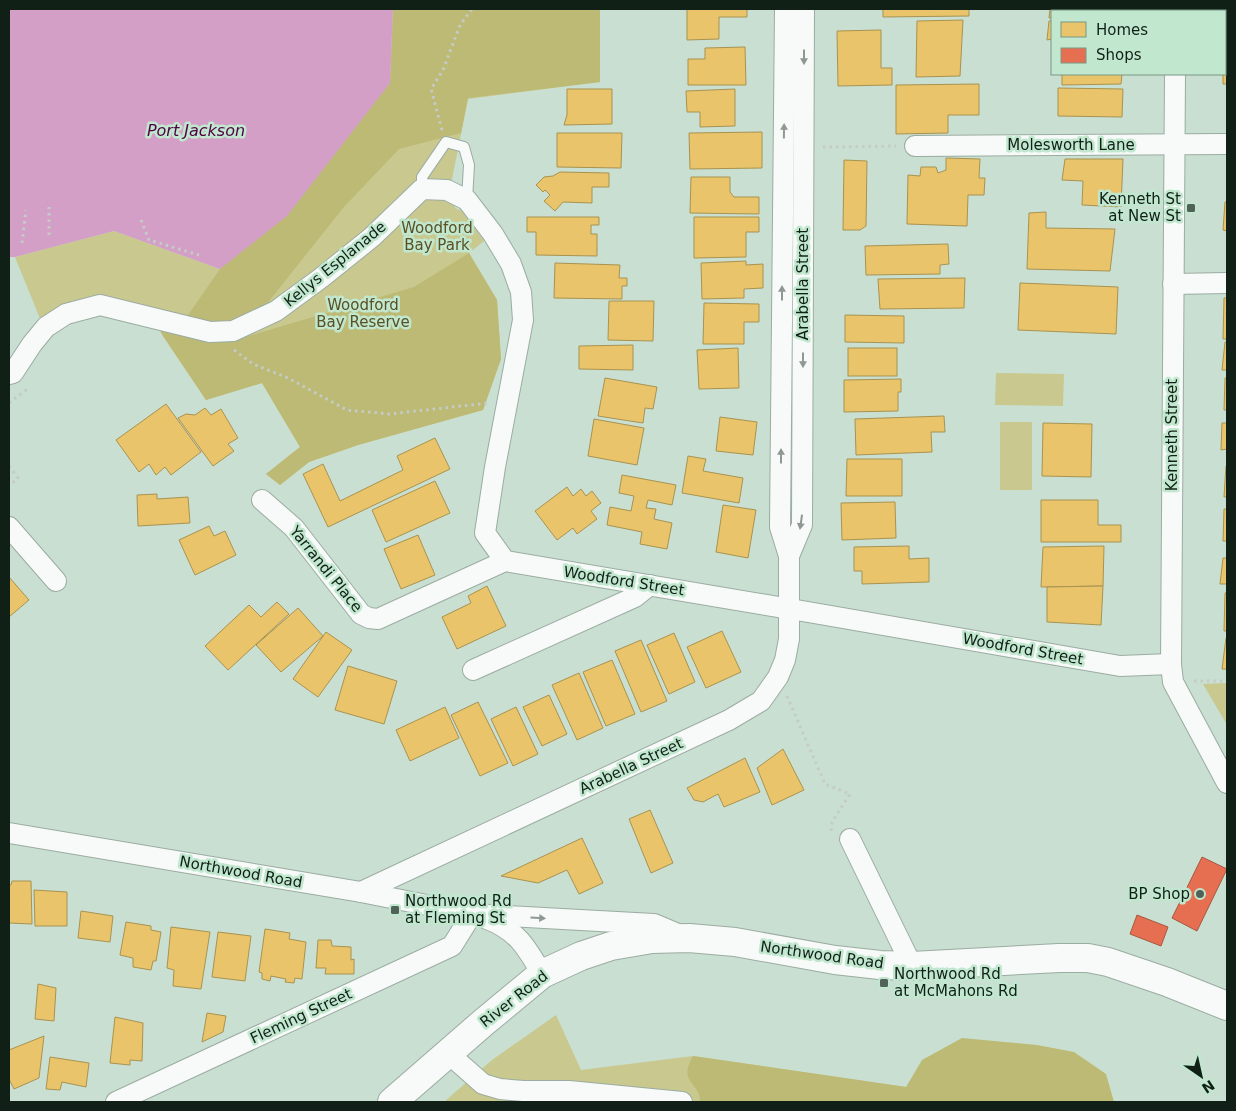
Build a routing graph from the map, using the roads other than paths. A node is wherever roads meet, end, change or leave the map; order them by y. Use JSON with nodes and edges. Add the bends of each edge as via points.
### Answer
{"nodes":[{"id":1,"x":785,"y":9,"type":"edge"},
{"id":2,"x":804,"y":9,"type":"edge"},
{"id":3,"x":1175,"y":75,"type":"edge"},
{"id":4,"x":1175,"y":144,"type":"junction"},
{"id":5,"x":1227,"y":144,"type":"edge"},
{"id":6,"x":915,"y":146,"type":"road end"},
{"id":7,"x":422,"y":189,"type":"junction"},
{"id":8,"x":467,"y":200,"type":"junction"},
{"id":9,"x":1227,"y":283,"type":"edge"},
{"id":10,"x":1173,"y":284,"type":"junction"},
{"id":11,"x":9,"y":374,"type":"edge"},
{"id":12,"x":262,"y":500,"type":"dead end"},
{"id":13,"x":9,"y":527,"type":"edge"},
{"id":14,"x":789,"y":556,"type":"junction"},
{"id":15,"x":505,"y":561,"type":"junction"},
{"id":16,"x":56,"y":580,"type":"dead end"},
{"id":17,"x":650,"y":585,"type":"junction"},
{"id":18,"x":790,"y":609,"type":"junction"},
{"id":19,"x":473,"y":670,"type":"dead end"},
{"id":20,"x":1172,"y":673,"type":"junction"},
{"id":21,"x":1227,"y":783,"type":"edge"},
{"id":22,"x":9,"y":832,"type":"edge"},
{"id":23,"x":852,"y":844,"type":"road end"},
{"id":24,"x":361,"y":892,"type":"junction"},
{"id":25,"x":472,"y":914,"type":"junction"},
{"id":26,"x":689,"y":938,"type":"junction"},
{"id":27,"x":912,"y":966,"type":"junction"},
{"id":28,"x":542,"y":974,"type":"junction"},
{"id":29,"x":1227,"y":1006,"type":"edge"},
{"id":30,"x":449,"y":1054,"type":"junction"},
{"id":31,"x":116,"y":1102,"type":"edge"},
{"id":32,"x":392,"y":1102,"type":"edge"},
{"id":33,"x":682,"y":1102,"type":"edge"}],
"edges":[{"from":14,"to":1,"type":"street","name":"Arabella Street","one_way":true,"via":[[780,527]]},
{"from":2,"to":14,"type":"street","name":"Arabella Street","one_way":true,"via":[[802,525]]},
{"from":3,"to":4,"type":"street","name":"Kenneth Street"},
{"from":4,"to":5,"type":"street","name":"Molesworth Lane"},
{"from":4,"to":6,"type":"street","name":"Molesworth Lane"},
{"from":4,"to":10,"type":"street","name":"Kenneth Street"},
{"from":7,"to":8,"type":"street","via":[[447,190]]},
{"from":7,"to":8,"type":"lane","name":"Kellys Esplanade","via":[[422,177],[446,142],[464,147],[469,165]]},
{"from":7,"to":11,"type":"street","name":"Kellys Esplanade","via":[[372,237],[321,278],[276,311],[233,331],[210,332],[100,305],[66,314],[46,326],[13,373]]},
{"from":8,"to":15,"type":"street","via":[[511,264],[521,292],[523,320],[485,532]]},
{"from":9,"to":10,"type":"street"},
{"from":10,"to":20,"type":"street","name":"Kenneth Street"},
{"from":12,"to":15,"type":"street","name":"Yarrandi Place","via":[[294,528],[361,614],[368,618],[378,618]]},
{"from":13,"to":16,"type":"street"},
{"from":14,"to":18,"type":"street","name":"Arabella Street"},
{"from":15,"to":17,"type":"street","name":"Woodford Street"},
{"from":17,"to":18,"type":"street","name":"Woodford Street"},
{"from":17,"to":19,"type":"street","via":[[636,597]]},
{"from":18,"to":20,"type":"street","name":"Woodford Street"},
{"from":18,"to":24,"type":"street","name":"Arabella Street","via":[[790,639],[785,660],[778,677],[761,701],[729,720]]},
{"from":20,"to":21,"type":"street","name":"Kenneth Street"},
{"from":22,"to":24,"type":"street","name":"Northwood Road"},
{"from":23,"to":27,"type":"street"},
{"from":24,"to":25,"type":"street","name":"Northwood Road"},
{"from":25,"to":26,"type":"street","name":"Northwood Road","one_way":true,"via":[[654,924]]},
{"from":25,"to":28,"type":"street","name":"Northwood Road","via":[[509,930],[527,948]]},
{"from":25,"to":31,"type":"street","name":"Fleming Street","via":[[452,946]]},
{"from":26,"to":27,"type":"main road","name":"Northwood Road","via":[[735,942],[844,961]]},
{"from":26,"to":28,"type":"main road","name":"River Road","via":[[652,939],[611,946]]},
{"from":27,"to":29,"type":"main road","name":"Northwood Road","via":[[1088,958],[1167,982]]},
{"from":28,"to":30,"type":"main road","name":"River Road"},
{"from":30,"to":32,"type":"main road","name":"River Road"},
{"from":30,"to":33,"type":"street","via":[[483,1084],[500,1089],[569,1091]]}]}
